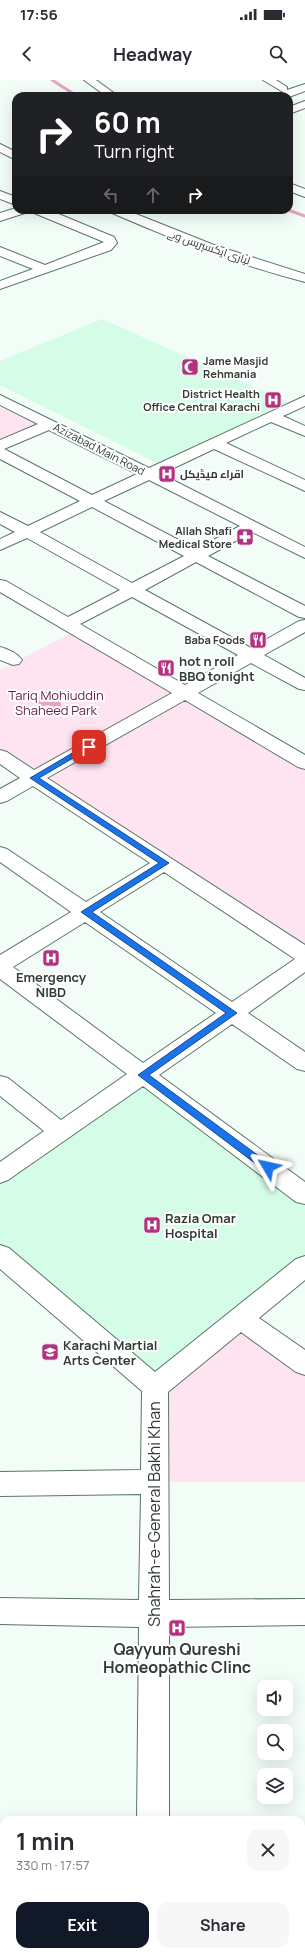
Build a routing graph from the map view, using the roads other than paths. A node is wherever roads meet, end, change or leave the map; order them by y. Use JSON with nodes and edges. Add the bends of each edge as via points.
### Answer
{"nodes":[{"id":1,"x":89,"y":80,"type":"edge"},
{"id":2,"x":268,"y":80,"type":"edge"},
{"id":3,"x":305,"y":87,"type":"edge"},
{"id":4,"x":108,"y":92,"type":"edge"},
{"id":5,"x":283,"y":92,"type":"edge"},
{"id":6,"x":305,"y":104,"type":"edge"},
{"id":7,"x":293,"y":109,"type":"edge"},
{"id":8,"x":0,"y":147,"type":"edge"},
{"id":9,"x":12,"y":154,"type":"edge"},
{"id":10,"x":293,"y":188,"type":"edge"},
{"id":11,"x":305,"y":193,"type":"edge"},
{"id":12,"x":0,"y":195,"type":"edge"},
{"id":13,"x":12,"y":200,"type":"edge"},
{"id":14,"x":12,"y":213,"type":"edge"},
{"id":15,"x":48,"y":214,"type":"edge"},
{"id":16,"x":125,"y":214,"type":"edge"},
{"id":17,"x":0,"y":218,"type":"edge"},
{"id":18,"x":0,"y":251,"type":"edge"},
{"id":19,"x":44,"y":269,"type":"junction"},
{"id":20,"x":305,"y":278,"type":"edge"},
{"id":21,"x":0,"y":285,"type":"edge"},
{"id":22,"x":0,"y":399,"type":"edge"},
{"id":23,"x":305,"y":400,"type":"edge"},
{"id":24,"x":270,"y":416,"type":"junction"},
{"id":25,"x":50,"y":424,"type":"junction"},
{"id":26,"x":305,"y":432,"type":"edge"},
{"id":27,"x":213,"y":443,"type":"junction"},
{"id":28,"x":0,"y":446,"type":"edge"},
{"id":29,"x":0,"y":453,"type":"edge"},
{"id":30,"x":149,"y":474,"type":"junction"},
{"id":31,"x":305,"y":486,"type":"edge"},
{"id":32,"x":92,"y":501,"type":"junction"},
{"id":33,"x":0,"y":517,"type":"edge"},
{"id":34,"x":252,"y":526,"type":"junction"},
{"id":35,"x":27,"y":532,"type":"junction"},
{"id":36,"x":0,"y":545,"type":"edge"},
{"id":37,"x":305,"y":553,"type":"edge"},
{"id":38,"x":196,"y":556,"type":"junction"},
{"id":39,"x":0,"y":585,"type":"edge"},
{"id":40,"x":132,"y":590,"type":"junction"},
{"id":41,"x":305,"y":613,"type":"edge"},
{"id":42,"x":68,"y":624,"type":"junction"},
{"id":43,"x":305,"y":625,"type":"edge"},
{"id":44,"x":251,"y":655,"type":"junction"},
{"id":45,"x":305,"y":685,"type":"edge"},
{"id":46,"x":185,"y":693,"type":"junction"},
{"id":47,"x":0,"y":756,"type":"edge"},
{"id":48,"x":305,"y":763,"type":"edge"},
{"id":49,"x":34,"y":778,"type":"junction"},
{"id":50,"x":0,"y":797,"type":"edge"},
{"id":51,"x":0,"y":853,"type":"edge"},
{"id":52,"x":165,"y":863,"type":"junction"},
{"id":53,"x":86,"y":912,"type":"junction"},
{"id":54,"x":305,"y":955,"type":"edge"},
{"id":55,"x":305,"y":962,"type":"edge"},
{"id":56,"x":0,"y":965,"type":"edge"},
{"id":57,"x":0,"y":968,"type":"edge"},
{"id":58,"x":232,"y":1013,"type":"junction"},
{"id":59,"x":305,"y":1063,"type":"edge"},
{"id":60,"x":142,"y":1075,"type":"junction"},
{"id":61,"x":0,"y":1084,"type":"edge"},
{"id":62,"x":61,"y":1132,"type":"junction"},
{"id":63,"x":0,"y":1174,"type":"edge"},
{"id":64,"x":305,"y":1195,"type":"edge"},
{"id":65,"x":0,"y":1255,"type":"edge"},
{"id":66,"x":305,"y":1266,"type":"edge"},
{"id":67,"x":240,"y":1318,"type":"junction"},
{"id":68,"x":305,"y":1364,"type":"edge"},
{"id":69,"x":155,"y":1387,"type":"junction"},
{"id":70,"x":154,"y":1482,"type":"junction"},
{"id":71,"x":0,"y":1484,"type":"edge"},
{"id":72,"x":0,"y":1611,"type":"edge"},
{"id":73,"x":305,"y":1612,"type":"edge"},
{"id":74,"x":154,"y":1614,"type":"junction"},
{"id":75,"x":153,"y":1816,"type":"edge"}],
"edges":[{"from":1,"to":4,"type":"main road"},
{"from":2,"to":5,"type":"main road"},
{"from":3,"to":5,"type":"main road"},
{"from":6,"to":7,"type":"main road"},
{"from":8,"to":9,"type":"main road"},
{"from":10,"to":11,"type":"main road"},
{"from":12,"to":13,"type":"main road"},
{"from":14,"to":17,"type":"main road"},
{"from":15,"to":19,"type":"main road","via":[[110,240],[111,243],[107,247]]},
{"from":16,"to":20,"type":"main road","name":"لیاری ایکسپریس وے","via":[[162,230]]},
{"from":18,"to":19,"type":"main road"},
{"from":19,"to":21,"type":"main road"},
{"from":22,"to":25,"type":"main road","name":"Azizabad Main Road"},
{"from":23,"to":24,"type":"main road"},
{"from":24,"to":26,"type":"main road"},
{"from":24,"to":27,"type":"main road"},
{"from":25,"to":28,"type":"main road"},
{"from":25,"to":30,"type":"main road","name":"Azizabad Main Road"},
{"from":27,"to":30,"type":"main road"},
{"from":27,"to":31,"type":"main road"},
{"from":29,"to":32,"type":"main road"},
{"from":30,"to":32,"type":"main road"},
{"from":30,"to":34,"type":"main road","name":"Azizabad Main Road"},
{"from":32,"to":35,"type":"main road"},
{"from":32,"to":38,"type":"main road"},
{"from":33,"to":35,"type":"main road"},
{"from":34,"to":37,"type":"main road","name":"Azizabad Main Road"},
{"from":34,"to":38,"type":"main road"},
{"from":35,"to":36,"type":"main road"},
{"from":35,"to":40,"type":"main road"},
{"from":38,"to":40,"type":"main road"},
{"from":38,"to":41,"type":"main road"},
{"from":39,"to":42,"type":"main road"},
{"from":40,"to":42,"type":"main road"},
{"from":40,"to":44,"type":"main road"},
{"from":42,"to":46,"type":"main road"},
{"from":43,"to":44,"type":"main road"},
{"from":44,"to":45,"type":"main road"},
{"from":44,"to":46,"type":"main road"},
{"from":46,"to":48,"type":"main road"},
{"from":46,"to":49,"type":"main road"},
{"from":47,"to":49,"type":"main road"},
{"from":49,"to":50,"type":"main road"},
{"from":49,"to":52,"type":"main road"},
{"from":51,"to":53,"type":"main road"},
{"from":52,"to":53,"type":"main road"},
{"from":52,"to":54,"type":"main road"},
{"from":53,"to":56,"type":"main road"},
{"from":53,"to":58,"type":"main road"},
{"from":55,"to":58,"type":"main road"},
{"from":57,"to":60,"type":"main road"},
{"from":58,"to":59,"type":"main road"},
{"from":58,"to":60,"type":"main road"},
{"from":60,"to":62,"type":"main road"},
{"from":60,"to":64,"type":"main road"},
{"from":61,"to":62,"type":"main road"},
{"from":62,"to":63,"type":"main road"},
{"from":65,"to":69,"type":"main road","name":"Shahrah-e-General Bakhi Khan"},
{"from":66,"to":67,"type":"main road"},
{"from":67,"to":68,"type":"main road"},
{"from":67,"to":69,"type":"main road"},
{"from":69,"to":70,"type":"main road","name":"Shahrah-e-General Bakhi Khan"},
{"from":70,"to":71,"type":"main road"},
{"from":70,"to":74,"type":"main road","name":"Shahrah-e-General Bakhi Khan"},
{"from":72,"to":74,"type":"main road"},
{"from":73,"to":74,"type":"main road"},
{"from":74,"to":75,"type":"main road","name":"Shahrah-e-General Bakhi Khan"}]}
